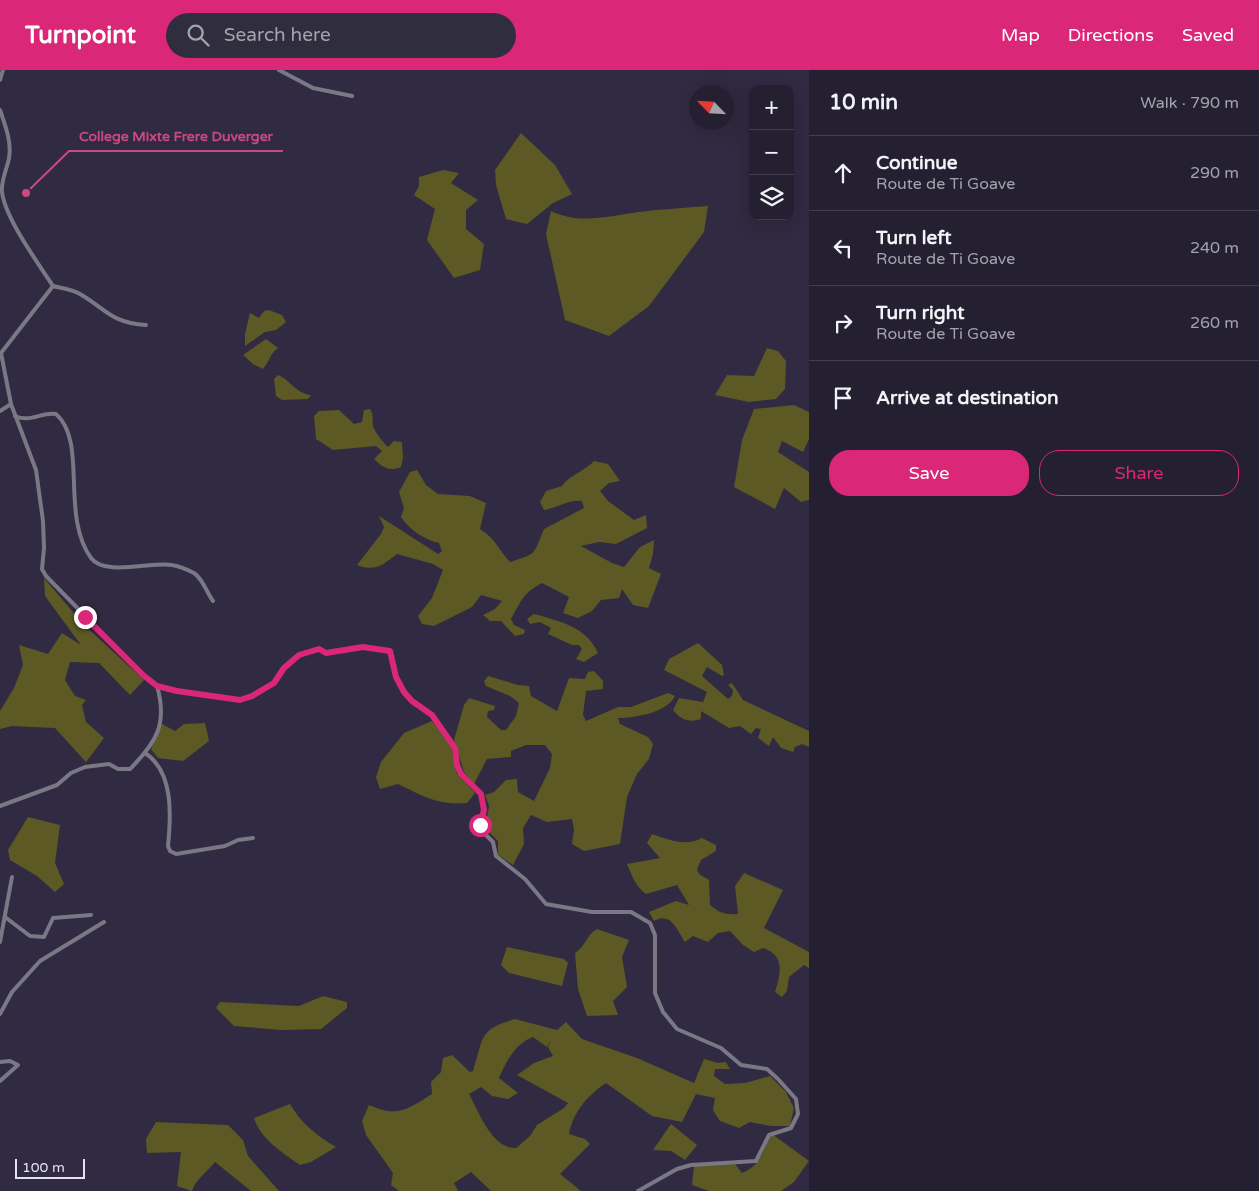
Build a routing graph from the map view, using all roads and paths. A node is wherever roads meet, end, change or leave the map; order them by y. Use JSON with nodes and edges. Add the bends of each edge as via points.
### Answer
{"nodes":[{"id":1,"x":3,"y":70,"type":"edge"},
{"id":2,"x":279,"y":70,"type":"edge"},
{"id":3,"x":0,"y":80,"type":"edge"},
{"id":4,"x":352,"y":96,"type":"dead end"},
{"id":5,"x":0,"y":110,"type":"edge"},
{"id":6,"x":1,"y":191,"type":"edge"},
{"id":7,"x":53,"y":286,"type":"junction"},
{"id":8,"x":146,"y":324,"type":"dead end"},
{"id":9,"x":11,"y":404,"type":"junction"},
{"id":10,"x":0,"y":411,"type":"edge"},
{"id":11,"x":15,"y":416,"type":"junction"},
{"id":12,"x":213,"y":601,"type":"dead end"},
{"id":13,"x":157,"y":686,"type":"junction"},
{"id":14,"x":145,"y":753,"type":"junction"},
{"id":15,"x":0,"y":806,"type":"edge"},
{"id":16,"x":253,"y":838,"type":"dead end"},
{"id":17,"x":12,"y":877,"type":"dead end"},
{"id":18,"x":91,"y":915,"type":"dead end"},
{"id":19,"x":5,"y":918,"type":"junction"},
{"id":20,"x":104,"y":922,"type":"dead end"},
{"id":21,"x":0,"y":942,"type":"edge"},
{"id":22,"x":0,"y":1014,"type":"edge"},
{"id":23,"x":0,"y":1062,"type":"edge"},
{"id":24,"x":0,"y":1082,"type":"edge"},
{"id":25,"x":638,"y":1191,"type":"edge"}],
"edges":[{"from":1,"to":3,"type":"street"},
{"from":2,"to":4,"type":"street","via":[[313,88]]},
{"from":5,"to":6,"type":"street","via":[[10,157]]},
{"from":6,"to":7,"type":"street","via":[[7,210]]},
{"from":7,"to":8,"type":"street","via":[[78,293],[107,315],[130,324]]},
{"from":7,"to":9,"type":"street","via":[[0,353]]},
{"from":9,"to":10,"type":"street"},
{"from":9,"to":11,"type":"street"},
{"from":11,"to":12,"type":"street","via":[[27,420],[48,413],[56,414],[68,430],[72,442],[75,519],[93,561],[112,568],[172,565],[194,573]]},
{"from":11,"to":13,"type":"street","via":[[36,470],[43,521],[42,570],[85,617]]},
{"from":13,"to":14,"type":"street","via":[[162,710],[160,727]]},
{"from":13,"to":25,"type":"street","via":[[240,700],[274,683],[284,668],[299,655],[319,649],[326,653],[363,647],[390,651],[396,677],[404,692],[432,715],[455,748],[461,774],[481,794],[484,810],[480,829],[493,842],[496,856],[525,879],[546,904],[592,912],[631,912],[650,923],[655,935],[655,993],[663,1012],[677,1029],[721,1048],[741,1065],[767,1069],[796,1099],[798,1114],[791,1128],[768,1135],[756,1161],[691,1165],[677,1169]]},
{"from":14,"to":15,"type":"street","via":[[130,769],[118,769],[109,764],[85,767],[57,785]]},
{"from":14,"to":16,"type":"street","via":[[154,759],[168,793],[170,850],[176,854]]},
{"from":17,"to":19,"type":"street"},
{"from":18,"to":19,"type":"street","via":[[53,918],[44,937],[30,936]]},
{"from":19,"to":21,"type":"street"},
{"from":20,"to":22,"type":"street","via":[[40,961],[12,992]]},
{"from":23,"to":24,"type":"street","via":[[18,1064]]}]}
